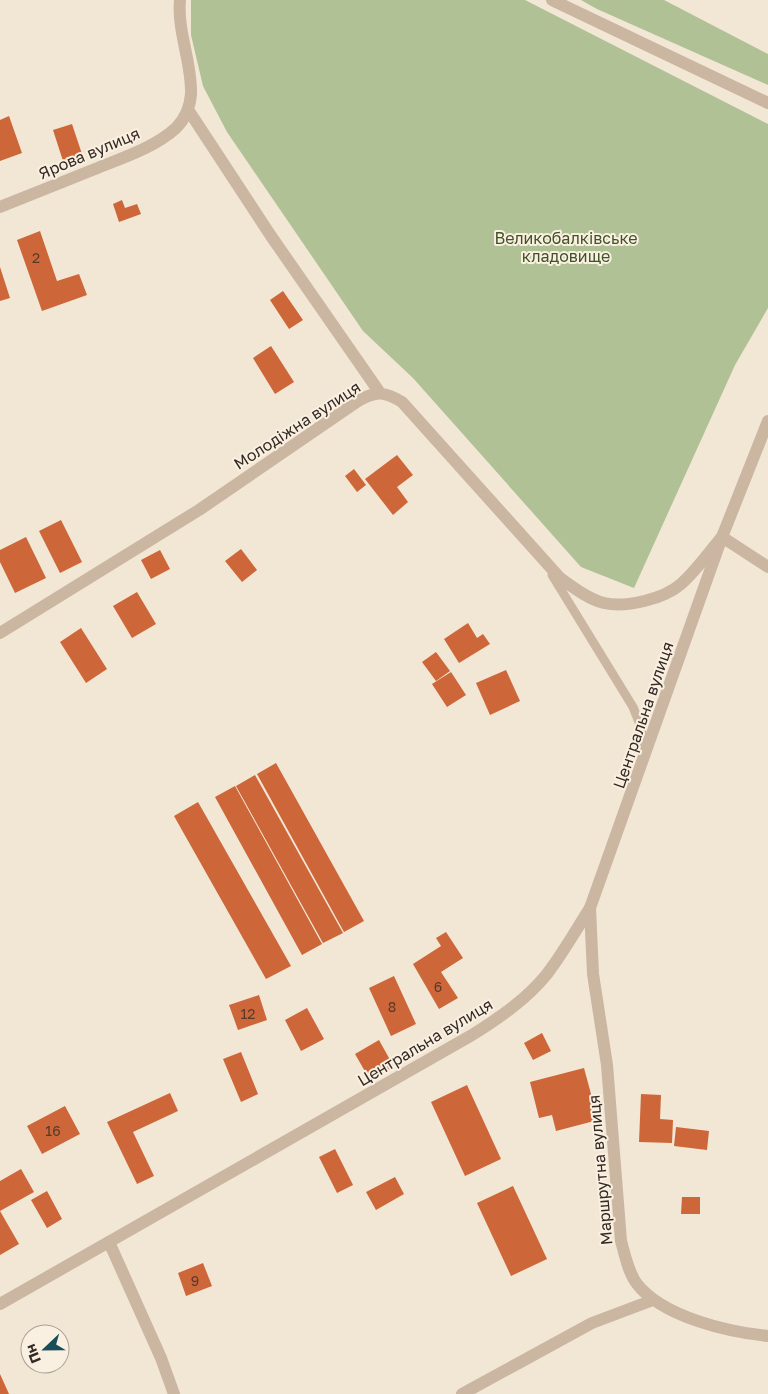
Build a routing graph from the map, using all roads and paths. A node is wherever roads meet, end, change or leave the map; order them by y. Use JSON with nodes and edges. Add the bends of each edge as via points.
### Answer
{"nodes":[{"id":1,"x":180,"y":0,"type":"edge"},
{"id":2,"x":552,"y":0,"type":"edge"},
{"id":3,"x":768,"y":103,"type":"edge"},
{"id":4,"x":188,"y":111,"type":"junction"},
{"id":5,"x":0,"y":207,"type":"edge"},
{"id":6,"x":380,"y":393,"type":"junction"},
{"id":7,"x":768,"y":420,"type":"edge"},
{"id":8,"x":722,"y":537,"type":"junction"},
{"id":9,"x":541,"y":558,"type":"junction"},
{"id":10,"x":768,"y":567,"type":"edge"},
{"id":11,"x":0,"y":633,"type":"edge"},
{"id":12,"x":647,"y":752,"type":"junction"},
{"id":13,"x":590,"y":908,"type":"junction"},
{"id":14,"x":109,"y":1242,"type":"junction"},
{"id":15,"x":653,"y":1300,"type":"junction"},
{"id":16,"x":0,"y":1304,"type":"edge"},
{"id":17,"x":768,"y":1336,"type":"edge"},
{"id":18,"x":174,"y":1394,"type":"edge"},
{"id":19,"x":462,"y":1394,"type":"edge"}],
"edges":[{"from":1,"to":4,"type":"street","via":[[191,87]]},
{"from":2,"to":3,"type":"street"},
{"from":4,"to":5,"type":"street","name":"Ярова вулиця","via":[[176,127],[135,153]]},
{"from":4,"to":6,"type":"street"},
{"from":6,"to":9,"type":"street","name":"Молодіжна вулиця","via":[[402,402]]},
{"from":6,"to":11,"type":"street","name":"Молодіжна вулиця","via":[[358,401],[199,510]]},
{"from":7,"to":8,"type":"street","name":"Центральна вулиця"},
{"from":8,"to":9,"type":"street","name":"Молодіжна вулиця","via":[[681,585],[646,601],[624,604],[604,603],[582,593],[560,578]]},
{"from":8,"to":10,"type":"street"},
{"from":8,"to":12,"type":"street","name":"Центральна вулиця"},
{"from":9,"to":12,"type":"lane","via":[[633,706]]},
{"from":12,"to":13,"type":"street","name":"Центральна вулиця"},
{"from":13,"to":14,"type":"street","name":"Центральна вулиця","via":[[546,975],[501,1017]]},
{"from":13,"to":15,"type":"street","name":"Маршрутна вулиця","via":[[593,974],[607,1065],[621,1241],[637,1284]]},
{"from":14,"to":16,"type":"street","name":"Центральна вулиця"},
{"from":14,"to":18,"type":"street"},
{"from":15,"to":17,"type":"street","name":"Маршрутна вулиця","via":[[684,1316],[715,1326]]},
{"from":15,"to":19,"type":"street","via":[[592,1323]]}]}
